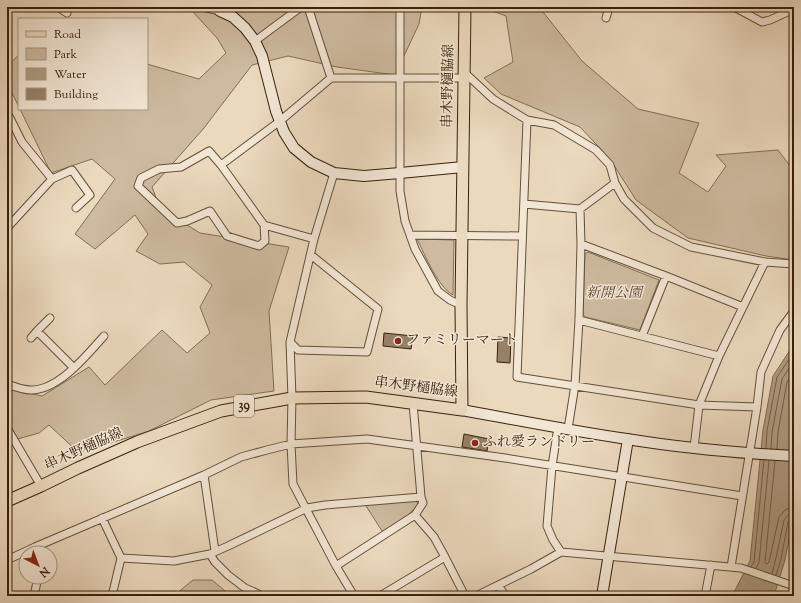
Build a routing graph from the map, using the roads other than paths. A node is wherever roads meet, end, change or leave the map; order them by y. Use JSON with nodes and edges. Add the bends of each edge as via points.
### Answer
{"nodes":[{"id":1,"x":58,"y":7,"type":"edge"},
{"id":2,"x":203,"y":7,"type":"edge"},
{"id":3,"x":301,"y":7,"type":"edge"},
{"id":4,"x":308,"y":7,"type":"edge"},
{"id":5,"x":400,"y":7,"type":"edge"},
{"id":6,"x":465,"y":7,"type":"edge"},
{"id":7,"x":609,"y":7,"type":"edge"},
{"id":8,"x":734,"y":7,"type":"edge"},
{"id":9,"x":794,"y":9,"type":"edge"},
{"id":10,"x":220,"y":11,"type":"joint"},
{"id":11,"x":67,"y":14,"type":"dead end"},
{"id":12,"x":606,"y":18,"type":"dead end"},
{"id":13,"x":255,"y":41,"type":"junction"},
{"id":14,"x":464,"y":75,"type":"junction"},
{"id":15,"x":331,"y":78,"type":"junction"},
{"id":16,"x":400,"y":78,"type":"junction"},
{"id":17,"x":7,"y":114,"type":"edge"},
{"id":18,"x":527,"y":120,"type":"junction"},
{"id":19,"x":280,"y":121,"type":"junction"},
{"id":20,"x":220,"y":165,"type":"junction"},
{"id":21,"x":463,"y":167,"type":"junction"},
{"id":22,"x":334,"y":173,"type":"junction"},
{"id":23,"x":400,"y":174,"type":"junction"},
{"id":24,"x":52,"y":179,"type":"junction"},
{"id":25,"x":615,"y":183,"type":"junction"},
{"id":26,"x":524,"y":204,"type":"junction"},
{"id":27,"x":76,"y":208,"type":"dead end"},
{"id":28,"x":580,"y":209,"type":"junction"},
{"id":29,"x":264,"y":225,"type":"junction"},
{"id":30,"x":7,"y":228,"type":"edge"},
{"id":31,"x":410,"y":235,"type":"junction"},
{"id":32,"x":462,"y":235,"type":"junction"},
{"id":33,"x":522,"y":236,"type":"junction"},
{"id":34,"x":314,"y":239,"type":"junction"},
{"id":35,"x":581,"y":244,"type":"junction"},
{"id":36,"x":311,"y":255,"type":"junction"},
{"id":37,"x":765,"y":262,"type":"junction"},
{"id":38,"x":794,"y":264,"type":"edge"},
{"id":39,"x":666,"y":276,"type":"junction"},
{"id":40,"x":461,"y":305,"type":"junction"},
{"id":41,"x":743,"y":307,"type":"junction"},
{"id":42,"x":794,"y":311,"type":"edge"},
{"id":43,"x":50,"y":318,"type":"dead end"},
{"id":44,"x":579,"y":320,"type":"junction"},
{"id":45,"x":37,"y":331,"type":"junction"},
{"id":46,"x":104,"y":336,"type":"dead end"},
{"id":47,"x":642,"y":336,"type":"junction"},
{"id":48,"x":31,"y":338,"type":"dead end"},
{"id":49,"x":290,"y":342,"type":"junction"},
{"id":50,"x":719,"y":356,"type":"junction"},
{"id":51,"x":74,"y":368,"type":"junction"},
{"id":52,"x":7,"y":384,"type":"edge"},
{"id":53,"x":575,"y":385,"type":"junction"},
{"id":54,"x":292,"y":398,"type":"junction"},
{"id":55,"x":413,"y":403,"type":"junction"},
{"id":56,"x":699,"y":405,"type":"junction"},
{"id":57,"x":757,"y":407,"type":"junction"},
{"id":58,"x":462,"y":410,"type":"junction"},
{"id":59,"x":7,"y":428,"type":"edge"},
{"id":60,"x":563,"y":428,"type":"junction"},
{"id":61,"x":628,"y":439,"type":"junction"},
{"id":62,"x":291,"y":444,"type":"junction"},
{"id":63,"x":416,"y":447,"type":"junction"},
{"id":64,"x":694,"y":448,"type":"junction"},
{"id":65,"x":753,"y":453,"type":"junction"},
{"id":66,"x":794,"y":456,"type":"edge"},
{"id":67,"x":552,"y":466,"type":"junction"},
{"id":68,"x":204,"y":474,"type":"junction"},
{"id":69,"x":621,"y":477,"type":"junction"},
{"id":70,"x":41,"y":486,"type":"junction"},
{"id":71,"x":742,"y":496,"type":"junction"},
{"id":72,"x":421,"y":497,"type":"junction"},
{"id":73,"x":7,"y":501,"type":"edge"},
{"id":74,"x":307,"y":508,"type":"junction"},
{"id":75,"x":415,"y":514,"type":"junction"},
{"id":76,"x":102,"y":518,"type":"junction"},
{"id":77,"x":46,"y":545,"type":"edge"},
{"id":78,"x":213,"y":552,"type":"junction"},
{"id":79,"x":561,"y":552,"type":"junction"},
{"id":80,"x":608,"y":555,"type":"junction"},
{"id":81,"x":18,"y":556,"type":"edge"},
{"id":82,"x":446,"y":557,"type":"junction"},
{"id":83,"x":121,"y":558,"type":"junction"},
{"id":84,"x":7,"y":560,"type":"edge"},
{"id":85,"x":711,"y":565,"type":"junction"},
{"id":86,"x":336,"y":566,"type":"junction"},
{"id":87,"x":731,"y":567,"type":"junction"},
{"id":88,"x":36,"y":585,"type":"edge"},
{"id":89,"x":498,"y":586,"type":"junction"},
{"id":90,"x":794,"y":586,"type":"edge"},
{"id":91,"x":34,"y":596,"type":"edge"},
{"id":92,"x":112,"y":596,"type":"edge"},
{"id":93,"x":263,"y":596,"type":"edge"},
{"id":94,"x":354,"y":596,"type":"edge"},
{"id":95,"x":380,"y":596,"type":"edge"},
{"id":96,"x":465,"y":596,"type":"edge"},
{"id":97,"x":476,"y":596,"type":"edge"},
{"id":98,"x":506,"y":596,"type":"edge"},
{"id":99,"x":602,"y":596,"type":"edge"},
{"id":100,"x":705,"y":596,"type":"edge"}],
"edges":[{"from":1,"to":11,"type":"street"},
{"from":2,"to":10,"type":"street"},
{"from":3,"to":13,"type":"street"},
{"from":4,"to":15,"type":"street"},
{"from":5,"to":16,"type":"street"},
{"from":6,"to":14,"type":"main road","name":"串木野樋脇線"},
{"from":7,"to":12,"type":"street"},
{"from":8,"to":9,"type":"street","via":[[762,22]]},
{"from":10,"to":13,"type":"street","via":[[233,17]]},
{"from":13,"to":19,"type":"street","via":[[262,56]]},
{"from":14,"to":16,"type":"street"},
{"from":14,"to":18,"type":"street","via":[[493,99]]},
{"from":14,"to":21,"type":"main road","name":"串木野樋脇線"},
{"from":15,"to":16,"type":"street"},
{"from":15,"to":19,"type":"street"},
{"from":16,"to":23,"type":"street"},
{"from":17,"to":24,"type":"street","via":[[22,142]]},
{"from":18,"to":25,"type":"street","via":[[554,125],[596,150],[610,165]]},
{"from":18,"to":26,"type":"street"},
{"from":19,"to":20,"type":"street"},
{"from":19,"to":22,"type":"street","via":[[294,148],[311,162]]},
{"from":20,"to":29,"type":"street"},
{"from":20,"to":29,"type":"street","via":[[209,151],[181,167],[159,169],[141,178],[138,186],[177,223],[187,222],[210,211],[227,236],[259,246],[265,241]]},
{"from":21,"to":23,"type":"street"},
{"from":21,"to":32,"type":"main road","name":"串木野樋脇線"},
{"from":22,"to":23,"type":"street","via":[[364,176]]},
{"from":22,"to":34,"type":"street"},
{"from":23,"to":31,"type":"street","via":[[401,204]]},
{"from":24,"to":27,"type":"street","via":[[72,170],[90,195]]},
{"from":24,"to":30,"type":"street"},
{"from":25,"to":28,"type":"street"},
{"from":25,"to":37,"type":"street","via":[[624,199],[653,228],[691,247]]},
{"from":26,"to":28,"type":"street"},
{"from":26,"to":33,"type":"street"},
{"from":28,"to":35,"type":"street"},
{"from":29,"to":34,"type":"street"},
{"from":31,"to":32,"type":"street"},
{"from":31,"to":40,"type":"street","via":[[438,291]]},
{"from":32,"to":33,"type":"street"},
{"from":32,"to":40,"type":"main road","name":"串木野樋脇線"},
{"from":33,"to":53,"type":"street","via":[[517,377]]},
{"from":34,"to":36,"type":"street"},
{"from":35,"to":39,"type":"street"},
{"from":35,"to":44,"type":"street"},
{"from":36,"to":49,"type":"street"},
{"from":36,"to":49,"type":"street","via":[[378,310],[367,352],[298,350]]},
{"from":37,"to":38,"type":"street"},
{"from":37,"to":41,"type":"street"},
{"from":39,"to":41,"type":"street"},
{"from":39,"to":47,"type":"street"},
{"from":40,"to":58,"type":"main road","name":"串木野樋脇線"},
{"from":41,"to":50,"type":"street"},
{"from":42,"to":57,"type":"street","via":[[780,330],[761,372]]},
{"from":43,"to":45,"type":"street"},
{"from":44,"to":47,"type":"street"},
{"from":44,"to":53,"type":"street"},
{"from":45,"to":48,"type":"street"},
{"from":45,"to":51,"type":"street"},
{"from":46,"to":51,"type":"street"},
{"from":47,"to":50,"type":"street"},
{"from":49,"to":54,"type":"street"},
{"from":50,"to":56,"type":"street"},
{"from":51,"to":52,"type":"street","via":[[45,387],[19,389]]},
{"from":53,"to":56,"type":"street"},
{"from":53,"to":60,"type":"street"},
{"from":54,"to":55,"type":"main road","name":"串木野樋脇線","number":"39","via":[[366,397]]},
{"from":54,"to":62,"type":"street"},
{"from":54,"to":70,"type":"main road","name":"串木野樋脇線","number":"39","via":[[221,411],[137,442]]},
{"from":55,"to":58,"type":"main road","name":"串木野樋脇線","number":"39"},
{"from":55,"to":63,"type":"street"},
{"from":56,"to":57,"type":"street"},
{"from":56,"to":64,"type":"street"},
{"from":57,"to":65,"type":"street"},
{"from":58,"to":60,"type":"street"},
{"from":59,"to":70,"type":"street"},
{"from":60,"to":61,"type":"street"},
{"from":60,"to":67,"type":"street"},
{"from":61,"to":64,"type":"street"},
{"from":61,"to":69,"type":"street"},
{"from":62,"to":63,"type":"street","via":[[367,439]]},
{"from":62,"to":68,"type":"street","via":[[241,457]]},
{"from":62,"to":74,"type":"street","via":[[293,484]]},
{"from":63,"to":67,"type":"street"},
{"from":63,"to":72,"type":"street"},
{"from":64,"to":65,"type":"street"},
{"from":65,"to":66,"type":"street"},
{"from":65,"to":71,"type":"street"},
{"from":67,"to":69,"type":"street"},
{"from":67,"to":79,"type":"street","via":[[547,526]]},
{"from":68,"to":76,"type":"street"},
{"from":68,"to":78,"type":"street"},
{"from":69,"to":71,"type":"street"},
{"from":69,"to":80,"type":"street"},
{"from":70,"to":73,"type":"main road","name":"串木野樋脇線","number":"39"},
{"from":71,"to":87,"type":"street"},
{"from":72,"to":74,"type":"street"},
{"from":72,"to":75,"type":"street","via":[[423,504]]},
{"from":74,"to":78,"type":"street"},
{"from":74,"to":86,"type":"street"},
{"from":75,"to":82,"type":"street"},
{"from":75,"to":86,"type":"street"},
{"from":76,"to":77,"type":"street"},
{"from":76,"to":83,"type":"street"},
{"from":78,"to":83,"type":"street","via":[[174,561]]},
{"from":78,"to":93,"type":"street","via":[[215,562],[245,588]]},
{"from":79,"to":80,"type":"street"},
{"from":79,"to":89,"type":"street"},
{"from":80,"to":85,"type":"street"},
{"from":80,"to":99,"type":"street"},
{"from":81,"to":84,"type":"street"},
{"from":82,"to":95,"type":"street"},
{"from":82,"to":96,"type":"street"},
{"from":83,"to":92,"type":"street"},
{"from":85,"to":87,"type":"street"},
{"from":85,"to":100,"type":"street"},
{"from":86,"to":94,"type":"street"},
{"from":87,"to":90,"type":"street"},
{"from":88,"to":91,"type":"street"},
{"from":89,"to":97,"type":"street"},
{"from":89,"to":98,"type":"street"}]}
